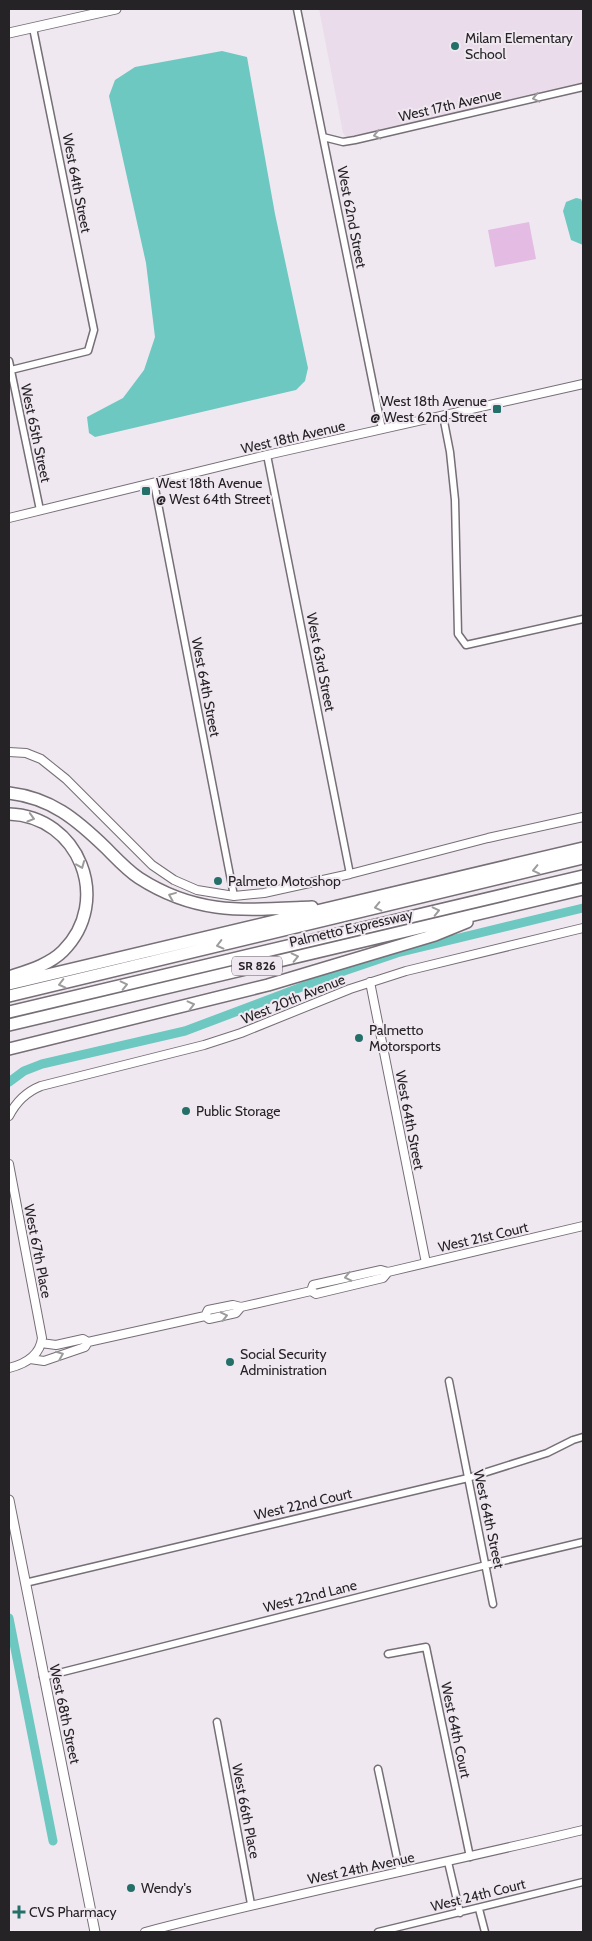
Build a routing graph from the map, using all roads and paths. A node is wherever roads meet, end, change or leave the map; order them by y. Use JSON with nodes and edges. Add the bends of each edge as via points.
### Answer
{"nodes":[{"id":1,"x":116,"y":9,"type":"edge"},
{"id":2,"x":297,"y":9,"type":"edge"},
{"id":3,"x":33,"y":28,"type":"junction"},
{"id":4,"x":9,"y":33,"type":"edge"},
{"id":5,"x":583,"y":87,"type":"edge"},
{"id":6,"x":323,"y":137,"type":"junction"},
{"id":7,"x":9,"y":361,"type":"edge"},
{"id":8,"x":11,"y":370,"type":"junction"},
{"id":9,"x":583,"y":384,"type":"edge"},
{"id":10,"x":443,"y":416,"type":"junction"},
{"id":11,"x":382,"y":429,"type":"junction"},
{"id":12,"x":268,"y":456,"type":"junction"},
{"id":13,"x":154,"y":483,"type":"junction"},
{"id":14,"x":40,"y":510,"type":"junction"},
{"id":15,"x":9,"y":518,"type":"edge"},
{"id":16,"x":583,"y":619,"type":"edge"},
{"id":17,"x":9,"y":752,"type":"edge"},
{"id":18,"x":9,"y":793,"type":"edge"},
{"id":19,"x":9,"y":814,"type":"edge"},
{"id":20,"x":583,"y":817,"type":"edge"},
{"id":21,"x":583,"y":848,"type":"edge"},
{"id":22,"x":583,"y":858,"type":"edge"},
{"id":23,"x":350,"y":874,"type":"junction"},
{"id":24,"x":583,"y":876,"type":"edge"},
{"id":25,"x":583,"y":889,"type":"edge"},
{"id":26,"x":234,"y":896,"type":"junction"},
{"id":27,"x":341,"y":906,"type":"junction"},
{"id":28,"x":506,"y":907,"type":"junction"},
{"id":29,"x":583,"y":928,"type":"edge"},
{"id":30,"x":9,"y":977,"type":"edge"},
{"id":31,"x":370,"y":982,"type":"junction"},
{"id":32,"x":9,"y":984,"type":"edge"},
{"id":33,"x":9,"y":996,"type":"edge"},
{"id":34,"x":9,"y":1012,"type":"edge"},
{"id":35,"x":9,"y":1025,"type":"edge"},
{"id":36,"x":12,"y":1050,"type":"edge"},
{"id":37,"x":9,"y":1116,"type":"edge"},
{"id":38,"x":9,"y":1164,"type":"edge"},
{"id":39,"x":583,"y":1226,"type":"edge"},
{"id":40,"x":426,"y":1263,"type":"junction"},
{"id":41,"x":88,"y":1342,"type":"junction"},
{"id":42,"x":42,"y":1343,"type":"junction"},
{"id":43,"x":30,"y":1359,"type":"junction"},
{"id":44,"x":9,"y":1368,"type":"edge"},
{"id":45,"x":449,"y":1381,"type":"dead end"},
{"id":46,"x":583,"y":1437,"type":"edge"},
{"id":47,"x":468,"y":1478,"type":"junction"},
{"id":48,"x":9,"y":1500,"type":"edge"},
{"id":49,"x":583,"y":1542,"type":"edge"},
{"id":50,"x":486,"y":1565,"type":"junction"},
{"id":51,"x":25,"y":1584,"type":"junction"},
{"id":52,"x":493,"y":1604,"type":"dead end"},
{"id":53,"x":388,"y":1654,"type":"dead end"},
{"id":54,"x":43,"y":1677,"type":"junction"},
{"id":55,"x":217,"y":1722,"type":"dead end"},
{"id":56,"x":378,"y":1768,"type":"dead end"},
{"id":57,"x":583,"y":1830,"type":"edge"},
{"id":58,"x":470,"y":1857,"type":"junction"},
{"id":59,"x":448,"y":1862,"type":"junction"},
{"id":60,"x":400,"y":1872,"type":"junction"},
{"id":61,"x":583,"y":1882,"type":"edge"},
{"id":62,"x":251,"y":1904,"type":"junction"},
{"id":63,"x":479,"y":1909,"type":"junction"},
{"id":64,"x":460,"y":1913,"type":"junction"},
{"id":65,"x":95,"y":1932,"type":"edge"},
{"id":66,"x":145,"y":1932,"type":"edge"},
{"id":67,"x":378,"y":1932,"type":"edge"},
{"id":68,"x":485,"y":1932,"type":"edge"}],
"edges":[{"from":1,"to":3,"type":"main road"},
{"from":2,"to":6,"type":"street","name":"West 62nd Street"},
{"from":3,"to":4,"type":"main road"},
{"from":3,"to":8,"type":"street","name":"West 64th Street","via":[[94,330],[88,351]]},
{"from":5,"to":6,"type":"street","name":"West 17th Avenue","one_way":true,"via":[[355,140],[343,142]]},
{"from":6,"to":11,"type":"street","name":"West 62nd Street"},
{"from":7,"to":8,"type":"street","name":"West 65th Street"},
{"from":8,"to":14,"type":"street","name":"West 65th Street"},
{"from":9,"to":10,"type":"street","name":"West 18th Avenue"},
{"from":10,"to":11,"type":"street","name":"West 18th Avenue"},
{"from":10,"to":16,"type":"street","via":[[455,500],[458,634],[466,645]]},
{"from":11,"to":12,"type":"street","name":"West 18th Avenue"},
{"from":12,"to":13,"type":"street","name":"West 18th Avenue"},
{"from":12,"to":23,"type":"street","name":"West 63rd Street"},
{"from":13,"to":14,"type":"street","name":"West 18th Avenue"},
{"from":13,"to":26,"type":"street","name":"West 64th Street"},
{"from":14,"to":15,"type":"street","name":"West 18th Avenue"},
{"from":17,"to":26,"type":"street","via":[[26,753],[41,759],[152,865],[174,880],[197,890]]},
{"from":27,"to":18,"type":"highway","one_way":true,"via":[[252,910],[191,903],[138,878],[70,815],[39,800]]},
{"from":19,"to":30,"type":"highway","one_way":true,"via":[[35,819],[52,827],[64,838],[75,851],[87,886],[82,923],[63,952],[48,962]]},
{"from":20,"to":23,"type":"street"},
{"from":21,"to":27,"type":"highway","name":"Palmetto Expressway"},
{"from":22,"to":33,"type":"highway","one_way":true},
{"from":23,"to":26,"type":"street","via":[[264,893]]},
{"from":34,"to":24,"type":"highway","one_way":true},
{"from":25,"to":28,"type":"highway","name":"Palmetto Expressway","number":"SR 826"},
{"from":27,"to":32,"type":"highway","name":"Palmetto Expressway"},
{"from":35,"to":28,"type":"highway","name":"Palmetto Expressway","number":"SR 826","one_way":true},
{"from":36,"to":28,"type":"highway","one_way":true,"via":[[268,985],[435,935]]},
{"from":29,"to":31,"type":"street","name":"West 20th Avenue"},
{"from":31,"to":37,"type":"street","name":"West 20th Avenue","via":[[204,1045],[41,1086],[28,1092]]},
{"from":31,"to":40,"type":"street","name":"West 64th Street"},
{"from":38,"to":42,"type":"street","name":"West 67th Place"},
{"from":39,"to":40,"type":"street","name":"West 21st Court"},
{"from":40,"to":41,"type":"street","name":"West 21st Court","via":[[333,1281],[313,1286],[311,1290],[241,1307],[233,1305],[208,1310],[205,1316]]},
{"from":41,"to":42,"type":"street","name":"West 21st Court","via":[[83,1339],[56,1345]]},
{"from":43,"to":41,"type":"street","name":"West 21st Court","one_way":true,"via":[[44,1361],[85,1347]]},
{"from":42,"to":43,"type":"street","name":"West 21st Court","via":[[38,1353]]},
{"from":43,"to":44,"type":"street","name":"West 21st Court"},
{"from":45,"to":47,"type":"street","name":"West 64th Street"},
{"from":46,"to":47,"type":"street","name":"West 22nd Court","via":[[547,1454]]},
{"from":47,"to":50,"type":"street","name":"West 64th Street"},
{"from":47,"to":51,"type":"street","name":"West 22nd Court"},
{"from":48,"to":51,"type":"main road","name":"West 68th Street"},
{"from":49,"to":50,"type":"street","name":"West 22nd Lane"},
{"from":50,"to":52,"type":"street","name":"West 64th Street"},
{"from":50,"to":54,"type":"street","name":"West 22nd Lane"},
{"from":51,"to":54,"type":"main road","name":"West 68th Street"},
{"from":53,"to":58,"type":"street","name":"West 64th Court","via":[[426,1646]]},
{"from":54,"to":65,"type":"main road","name":"West 68th Street"},
{"from":55,"to":62,"type":"street","name":"West 66th Place"},
{"from":56,"to":60,"type":"street"},
{"from":57,"to":58,"type":"street","name":"West 24th Avenue"},
{"from":58,"to":59,"type":"street","name":"West 24th Avenue"},
{"from":59,"to":60,"type":"street","name":"West 24th Avenue"},
{"from":59,"to":64,"type":"street"},
{"from":60,"to":62,"type":"street","name":"West 24th Avenue"},
{"from":61,"to":63,"type":"street","name":"West 24th Court"},
{"from":62,"to":66,"type":"street","name":"West 24th Avenue"},
{"from":63,"to":64,"type":"street","name":"West 24th Court"},
{"from":63,"to":68,"type":"street"},
{"from":64,"to":67,"type":"street","name":"West 24th Court"}]}
